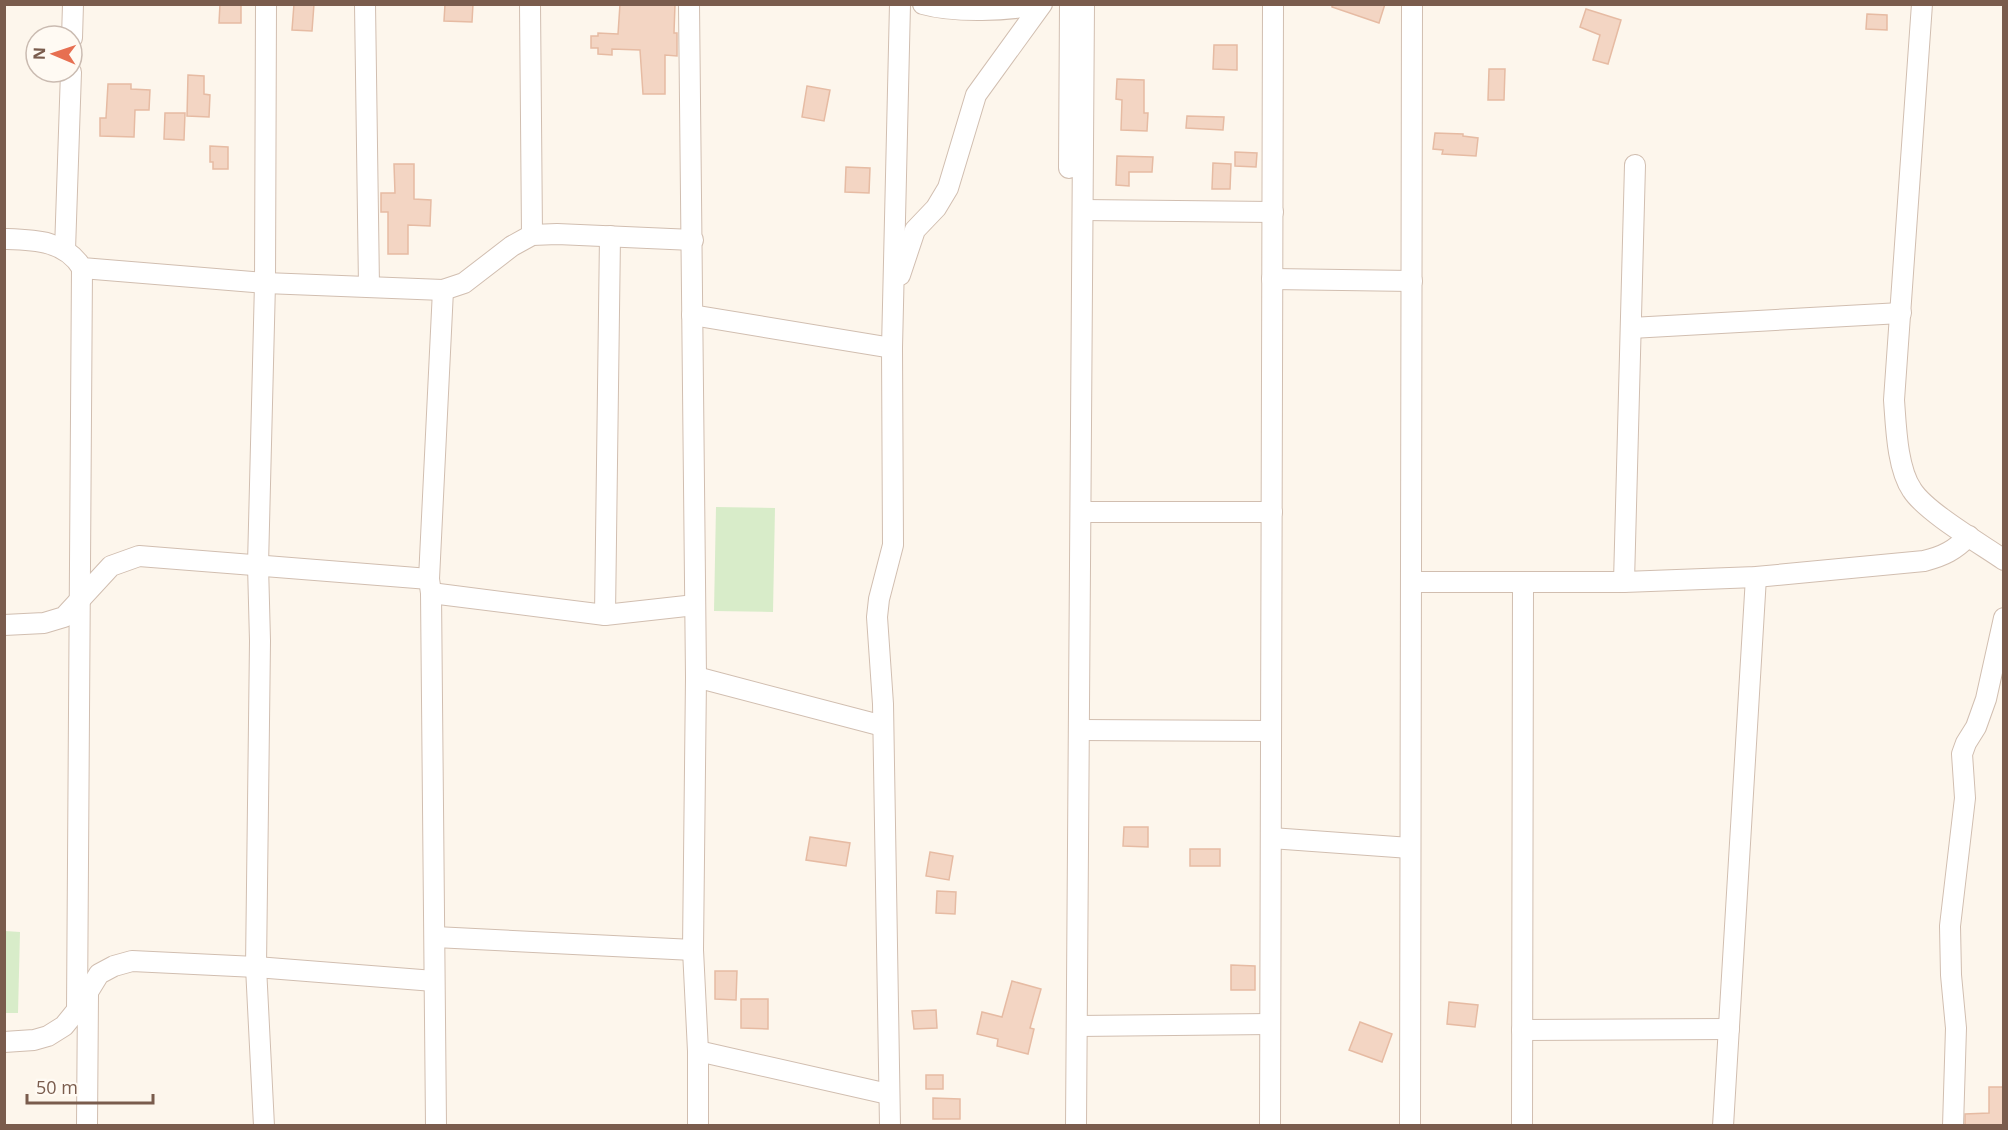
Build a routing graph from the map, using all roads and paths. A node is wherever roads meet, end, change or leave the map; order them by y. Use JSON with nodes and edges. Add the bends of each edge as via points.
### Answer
{"nodes":[{"id":1,"x":73,"y":4,"type":"edge"},
{"id":2,"x":266,"y":4,"type":"edge"},
{"id":3,"x":365,"y":4,"type":"edge"},
{"id":4,"x":530,"y":4,"type":"edge"},
{"id":5,"x":689,"y":4,"type":"edge"},
{"id":6,"x":900,"y":4,"type":"edge"},
{"id":7,"x":923,"y":4,"type":"edge"},
{"id":8,"x":1041,"y":4,"type":"edge"},
{"id":9,"x":1070,"y":4,"type":"edge"},
{"id":10,"x":1084,"y":4,"type":"edge"},
{"id":11,"x":1274,"y":4,"type":"edge"},
{"id":12,"x":1412,"y":4,"type":"edge"},
{"id":13,"x":1922,"y":4,"type":"edge"},
{"id":14,"x":72,"y":24,"type":"edge"},
{"id":15,"x":71,"y":84,"type":"edge"},
{"id":16,"x":1635,"y":165,"type":"dead end"},
{"id":17,"x":1083,"y":210,"type":"junction"},
{"id":18,"x":1273,"y":212,"type":"junction"},
{"id":19,"x":532,"y":235,"type":"junction"},
{"id":20,"x":610,"y":236,"type":"junction"},
{"id":21,"x":4,"y":239,"type":"edge"},
{"id":22,"x":693,"y":240,"type":"junction"},
{"id":23,"x":65,"y":250,"type":"junction"},
{"id":24,"x":82,"y":268,"type":"junction"},
{"id":25,"x":1272,"y":279,"type":"junction"},
{"id":26,"x":1412,"y":281,"type":"junction"},
{"id":27,"x":265,"y":283,"type":"junction"},
{"id":28,"x":369,"y":287,"type":"junction"},
{"id":29,"x":443,"y":290,"type":"junction"},
{"id":30,"x":893,"y":295,"type":"junction"},
{"id":31,"x":1901,"y":313,"type":"junction"},
{"id":32,"x":692,"y":315,"type":"junction"},
{"id":33,"x":1631,"y":328,"type":"junction"},
{"id":34,"x":892,"y":348,"type":"junction"},
{"id":35,"x":1081,"y":512,"type":"junction"},
{"id":36,"x":1272,"y":512,"type":"junction"},
{"id":37,"x":1969,"y":536,"type":"junction"},
{"id":38,"x":2004,"y":560,"type":"edge"},
{"id":39,"x":258,"y":565,"type":"junction"},
{"id":40,"x":1756,"y":577,"type":"junction"},
{"id":41,"x":1411,"y":582,"type":"junction"},
{"id":42,"x":1523,"y":582,"type":"junction"},
{"id":43,"x":1624,"y":582,"type":"junction"},
{"id":44,"x":430,"y":586,"type":"junction"},
{"id":45,"x":80,"y":601,"type":"junction"},
{"id":46,"x":695,"y":605,"type":"junction"},
{"id":47,"x":604,"y":615,"type":"junction"},
{"id":48,"x":2004,"y":618,"type":"edge"},
{"id":49,"x":4,"y":626,"type":"edge"},
{"id":50,"x":696,"y":677,"type":"junction"},
{"id":51,"x":883,"y":726,"type":"junction"},
{"id":52,"x":1080,"y":730,"type":"junction"},
{"id":53,"x":1271,"y":731,"type":"junction"},
{"id":54,"x":1270,"y":837,"type":"junction"},
{"id":55,"x":1410,"y":848,"type":"junction"},
{"id":56,"x":435,"y":938,"type":"junction"},
{"id":57,"x":693,"y":950,"type":"junction"},
{"id":58,"x":256,"y":967,"type":"junction"},
{"id":59,"x":434,"y":981,"type":"junction"},
{"id":60,"x":88,"y":991,"type":"junction"},
{"id":61,"x":77,"y":1011,"type":"junction"},
{"id":62,"x":1270,"y":1024,"type":"junction"},
{"id":63,"x":1078,"y":1026,"type":"junction"},
{"id":64,"x":1729,"y":1029,"type":"junction"},
{"id":65,"x":1522,"y":1030,"type":"junction"},
{"id":66,"x":4,"y":1042,"type":"edge"},
{"id":67,"x":698,"y":1051,"type":"junction"},
{"id":68,"x":1077,"y":1059,"type":"junction"},
{"id":69,"x":888,"y":1094,"type":"junction"},
{"id":70,"x":87,"y":1125,"type":"edge"},
{"id":71,"x":264,"y":1125,"type":"edge"},
{"id":72,"x":436,"y":1125,"type":"edge"},
{"id":73,"x":698,"y":1125,"type":"edge"},
{"id":74,"x":890,"y":1125,"type":"edge"},
{"id":75,"x":1076,"y":1125,"type":"edge"},
{"id":76,"x":1270,"y":1125,"type":"edge"},
{"id":77,"x":1410,"y":1125,"type":"edge"},
{"id":78,"x":1522,"y":1125,"type":"edge"},
{"id":79,"x":1723,"y":1125,"type":"edge"},
{"id":80,"x":1953,"y":1125,"type":"edge"}],
"edges":[{"from":1,"to":14,"type":"street"},
{"from":2,"to":27,"type":"street"},
{"from":3,"to":28,"type":"street"},
{"from":4,"to":19,"type":"street"},
{"from":5,"to":22,"type":"street"},
{"from":6,"to":30,"type":"street"},
{"from":7,"to":8,"type":"street","via":[[964,9],[1027,8]]},
{"from":8,"to":30,"type":"street","via":[[976,95],[948,188],[915,230]]},
{"from":9,"to":68,"type":"street","via":[[1066,1035]]},
{"from":10,"to":17,"type":"street"},
{"from":11,"to":18,"type":"street"},
{"from":12,"to":26,"type":"street"},
{"from":13,"to":31,"type":"street"},
{"from":15,"to":23,"type":"street"},
{"from":16,"to":33,"type":"street"},
{"from":17,"to":18,"type":"street"},
{"from":17,"to":35,"type":"street"},
{"from":18,"to":25,"type":"street"},
{"from":19,"to":20,"type":"street"},
{"from":19,"to":29,"type":"street","via":[[464,283]]},
{"from":20,"to":22,"type":"street"},
{"from":20,"to":47,"type":"street"},
{"from":21,"to":23,"type":"street","via":[[38,240]]},
{"from":22,"to":32,"type":"street"},
{"from":23,"to":24,"type":"street"},
{"from":24,"to":27,"type":"street"},
{"from":24,"to":45,"type":"street"},
{"from":25,"to":26,"type":"street"},
{"from":25,"to":36,"type":"street"},
{"from":26,"to":41,"type":"street"},
{"from":27,"to":28,"type":"street"},
{"from":27,"to":39,"type":"street"},
{"from":28,"to":29,"type":"street"},
{"from":29,"to":44,"type":"street"},
{"from":30,"to":34,"type":"street"},
{"from":31,"to":33,"type":"street"},
{"from":31,"to":37,"type":"street","via":[[1894,400],[1901,460],[1911,490]]},
{"from":32,"to":34,"type":"street"},
{"from":32,"to":46,"type":"street"},
{"from":33,"to":43,"type":"street"},
{"from":34,"to":51,"type":"street","via":[[893,545],[877,617]]},
{"from":35,"to":36,"type":"street"},
{"from":35,"to":52,"type":"street"},
{"from":36,"to":53,"type":"street"},
{"from":37,"to":38,"type":"street"},
{"from":37,"to":40,"type":"street","via":[[1946,555],[1924,561]]},
{"from":39,"to":44,"type":"street"},
{"from":39,"to":45,"type":"street","via":[[139,556],[111,566]]},
{"from":39,"to":58,"type":"street"},
{"from":40,"to":43,"type":"street"},
{"from":40,"to":64,"type":"street"},
{"from":41,"to":42,"type":"street"},
{"from":41,"to":55,"type":"street"},
{"from":42,"to":43,"type":"street"},
{"from":42,"to":65,"type":"street"},
{"from":44,"to":47,"type":"street"},
{"from":44,"to":56,"type":"street"},
{"from":45,"to":49,"type":"street","via":[[64,617]]},
{"from":45,"to":61,"type":"street"},
{"from":46,"to":47,"type":"street"},
{"from":46,"to":50,"type":"street"},
{"from":48,"to":80,"type":"street","via":[[1986,699],[1962,754],[1965,798],[1950,926],[1956,1028]]},
{"from":50,"to":51,"type":"street"},
{"from":50,"to":57,"type":"street"},
{"from":51,"to":69,"type":"street"},
{"from":52,"to":53,"type":"street"},
{"from":52,"to":63,"type":"street"},
{"from":53,"to":54,"type":"street"},
{"from":54,"to":55,"type":"street"},
{"from":54,"to":62,"type":"street"},
{"from":55,"to":77,"type":"street"},
{"from":56,"to":57,"type":"street"},
{"from":56,"to":59,"type":"street"},
{"from":57,"to":67,"type":"street"},
{"from":58,"to":59,"type":"street"},
{"from":58,"to":60,"type":"street","via":[[132,961],[99,974]]},
{"from":58,"to":71,"type":"street"},
{"from":59,"to":72,"type":"street"},
{"from":60,"to":61,"type":"street"},
{"from":60,"to":70,"type":"street"},
{"from":61,"to":66,"type":"street","via":[[48,1036]]},
{"from":62,"to":63,"type":"street"},
{"from":62,"to":76,"type":"street"},
{"from":63,"to":68,"type":"street"},
{"from":64,"to":65,"type":"street"},
{"from":64,"to":79,"type":"street"},
{"from":65,"to":78,"type":"street"},
{"from":67,"to":69,"type":"street"},
{"from":67,"to":73,"type":"street"},
{"from":68,"to":75,"type":"street"},
{"from":69,"to":74,"type":"street"}]}
